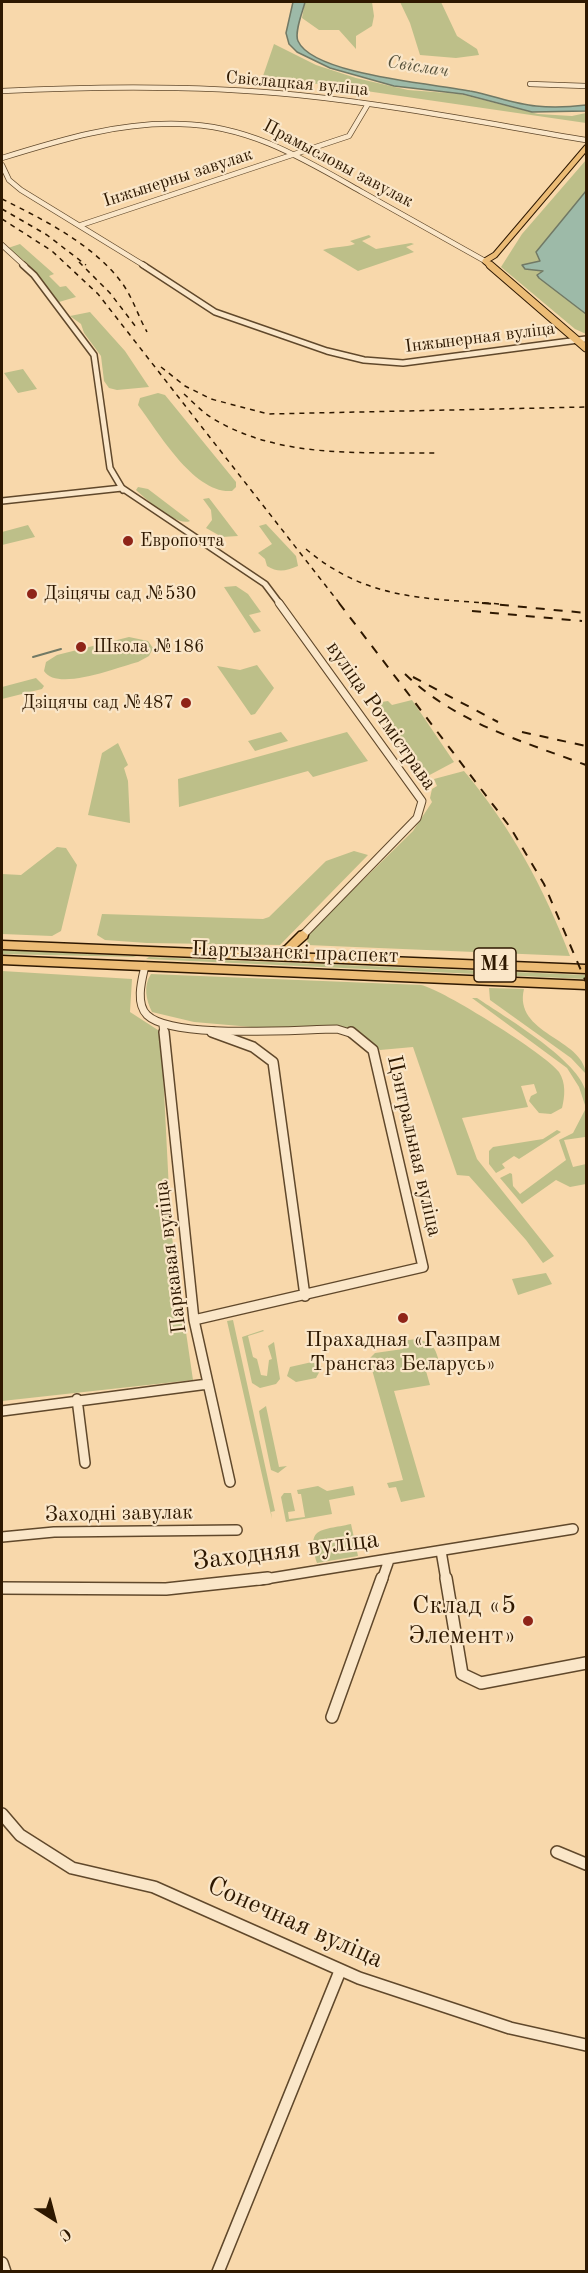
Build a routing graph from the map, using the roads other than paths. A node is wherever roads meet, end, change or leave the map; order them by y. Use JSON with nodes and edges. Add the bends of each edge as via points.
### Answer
{"nodes":[{"id":1,"x":530,"y":84,"type":"dead end"},
{"id":2,"x":586,"y":86,"type":"edge"},
{"id":3,"x":2,"y":91,"type":"edge"},
{"id":4,"x":368,"y":104,"type":"junction"},
{"id":5,"x":586,"y":140,"type":"edge"},
{"id":6,"x":586,"y":148,"type":"edge"},
{"id":7,"x":294,"y":153,"type":"junction"},
{"id":8,"x":586,"y":156,"type":"edge"},
{"id":9,"x":2,"y":158,"type":"edge"},
{"id":10,"x":2,"y":165,"type":"edge"},
{"id":11,"x":81,"y":225,"type":"junction"},
{"id":12,"x":2,"y":245,"type":"edge"},
{"id":13,"x":484,"y":261,"type":"junction"},
{"id":14,"x":586,"y":339,"type":"edge"},
{"id":15,"x":578,"y":341,"type":"junction"},
{"id":16,"x":586,"y":348,"type":"edge"},
{"id":17,"x":122,"y":488,"type":"junction"},
{"id":18,"x":2,"y":501,"type":"edge"},
{"id":19,"x":303,"y":935,"type":"junction"},
{"id":20,"x":2,"y":945,"type":"edge"},
{"id":21,"x":145,"y":951,"type":"junction"},
{"id":22,"x":270,"y":955,"type":"junction"},
{"id":23,"x":322,"y":957,"type":"junction"},
{"id":24,"x":2,"y":960,"type":"edge"},
{"id":25,"x":144,"y":966,"type":"junction"},
{"id":26,"x":586,"y":969,"type":"edge"},
{"id":27,"x":586,"y":985,"type":"edge"},
{"id":28,"x":163,"y":1025,"type":"junction"},
{"id":29,"x":205,"y":1029,"type":"junction"},
{"id":30,"x":305,"y":1296,"type":"junction"},
{"id":31,"x":194,"y":1320,"type":"junction"},
{"id":32,"x":208,"y":1384,"type":"junction"},
{"id":33,"x":77,"y":1399,"type":"junction"},
{"id":34,"x":2,"y":1411,"type":"edge"},
{"id":35,"x":85,"y":1463,"type":"dead end"},
{"id":36,"x":230,"y":1482,"type":"dead end"},
{"id":37,"x":573,"y":1529,"type":"dead end"},
{"id":38,"x":237,"y":1530,"type":"dead end"},
{"id":39,"x":2,"y":1537,"type":"edge"},
{"id":40,"x":441,"y":1551,"type":"junction"},
{"id":41,"x":389,"y":1560,"type":"junction"},
{"id":42,"x":2,"y":1588,"type":"edge"},
{"id":43,"x":586,"y":1663,"type":"edge"},
{"id":44,"x":332,"y":1717,"type":"dead end"},
{"id":45,"x":2,"y":1814,"type":"edge"},
{"id":46,"x":557,"y":1852,"type":"dead end"},
{"id":47,"x":586,"y":1864,"type":"edge"},
{"id":48,"x":340,"y":1971,"type":"junction"},
{"id":49,"x":586,"y":2045,"type":"edge"},
{"id":50,"x":2,"y":2263,"type":"edge"},
{"id":51,"x":5,"y":2271,"type":"edge"},
{"id":52,"x":218,"y":2271,"type":"edge"}],
"edges":[{"from":1,"to":2,"type":"street"},
{"from":3,"to":4,"type":"street","name":"Свіслацкая вуліца","via":[[193,88]]},
{"from":4,"to":5,"type":"street","name":"Свіслацкая вуліца"},
{"from":4,"to":7,"type":"street","name":"Інжынерны завулак","via":[[351,134]]},
{"from":6,"to":13,"type":"main road","via":[[494,256]]},
{"from":7,"to":9,"type":"street","name":"Прамысловы завулак","via":[[240,131],[163,123],[103,129]]},
{"from":7,"to":11,"type":"street","name":"Інжынерны завулак"},
{"from":7,"to":13,"type":"street","name":"Прамысловы завулак"},
{"from":8,"to":13,"type":"main road","via":[[497,259]]},
{"from":10,"to":11,"type":"street","name":"Інжынерная вуліца","via":[[12,184]]},
{"from":11,"to":15,"type":"street","name":"Інжынерная вуліца","via":[[215,312],[349,357],[408,362]]},
{"from":12,"to":17,"type":"street","name":"вуліца Ротмістрава","via":[[34,275],[94,355],[110,468]]},
{"from":13,"to":15,"type":"main road","name":"Прамысловы завулак"},
{"from":14,"to":15,"type":"street","name":"Інжынерная вуліца"},
{"from":15,"to":16,"type":"main road","name":"Прамысловы завулак"},
{"from":17,"to":18,"type":"street"},
{"from":17,"to":19,"type":"street","name":"вуліца Ротмістрава","via":[[265,584],[423,801],[417,818]]},
{"from":19,"to":22,"type":"highway","via":[[289,949]]},
{"from":19,"to":23,"type":"highway","via":[[308,950]]},
{"from":20,"to":21,"type":"highway","name":"Партызанскі праспект","number":"М4"},
{"from":21,"to":22,"type":"highway","name":"Партызанскі праспект","number":"М4"},
{"from":21,"to":25,"type":"highway"},
{"from":22,"to":23,"type":"highway","name":"Партызанскі праспект","number":"М4"},
{"from":23,"to":26,"type":"highway","name":"Партызанскі праспект","number":"М4"},
{"from":24,"to":25,"type":"highway","name":"Партызанскі праспект","number":"М4"},
{"from":25,"to":27,"type":"highway","name":"Партызанскі праспект","number":"М4"},
{"from":25,"to":28,"type":"street","via":[[143,1009]]},
{"from":28,"to":29,"type":"street","name":"Цэнтральная вуліца"},
{"from":28,"to":31,"type":"street","name":"Паркавая вуліца"},
{"from":29,"to":30,"type":"street","name":"Цэнтральная вуліца","via":[[253,1047],[273,1062]]},
{"from":29,"to":30,"type":"street","name":"Цэнтральная вуліца","via":[[337,1029],[363,1039],[376,1058],[423,1267]]},
{"from":30,"to":31,"type":"street","name":"Цэнтральная вуліца"},
{"from":31,"to":32,"type":"street","name":"Паркавая вуліца"},
{"from":32,"to":33,"type":"street"},
{"from":32,"to":36,"type":"street","name":"Паркавая вуліца"},
{"from":33,"to":34,"type":"street"},
{"from":33,"to":35,"type":"street"},
{"from":37,"to":40,"type":"street","name":"Заходняя вуліца"},
{"from":38,"to":39,"type":"street","name":"Заходні завулак","via":[[54,1532]]},
{"from":40,"to":41,"type":"street","name":"Заходняя вуліца"},
{"from":40,"to":43,"type":"street","via":[[462,1674],[481,1683]]},
{"from":41,"to":42,"type":"street","name":"Заходняя вуліца","via":[[245,1582],[166,1588]]},
{"from":41,"to":44,"type":"street"},
{"from":45,"to":48,"type":"street","name":"Сонечная вуліца","via":[[20,1835],[72,1868],[154,1887]]},
{"from":46,"to":47,"type":"street"},
{"from":48,"to":49,"type":"street","name":"Сонечная вуліца","via":[[510,2028]]},
{"from":48,"to":52,"type":"street"},
{"from":50,"to":51,"type":"street"}]}
